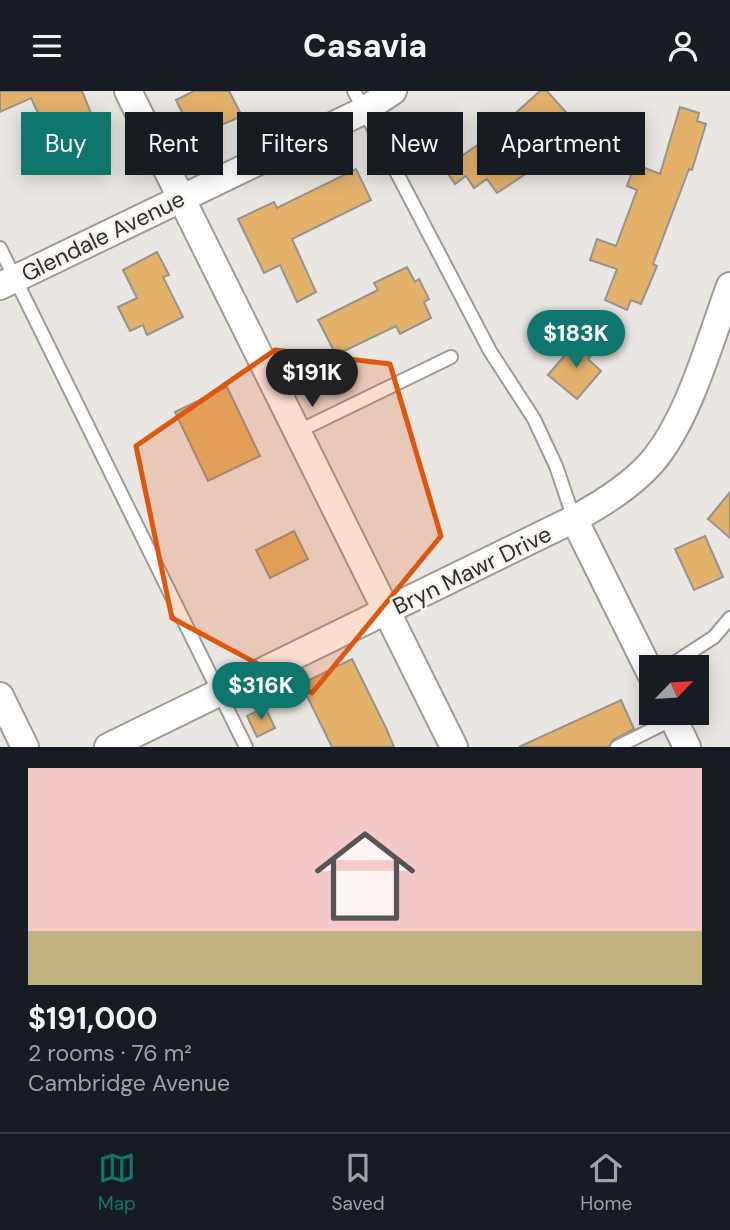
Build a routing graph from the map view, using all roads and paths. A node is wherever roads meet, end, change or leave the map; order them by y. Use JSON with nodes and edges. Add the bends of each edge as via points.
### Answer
{"nodes":[{"id":1,"x":128,"y":91,"type":"edge"},
{"id":2,"x":393,"y":91,"type":"edge"},
{"id":3,"x":358,"y":101,"type":"edge"},
{"id":4,"x":181,"y":198,"type":"junction"},
{"id":5,"x":0,"y":248,"type":"edge"},
{"id":6,"x":8,"y":282,"type":"edge"},
{"id":7,"x":730,"y":286,"type":"edge"},
{"id":8,"x":451,"y":357,"type":"dead end"},
{"id":9,"x":297,"y":432,"type":"junction"},
{"id":10,"x":574,"y":520,"type":"junction"},
{"id":11,"x":386,"y":612,"type":"junction"},
{"id":12,"x":730,"y":618,"type":"edge"},
{"id":13,"x":642,"y":655,"type":"edge"},
{"id":14,"x":686,"y":655,"type":"edge"},
{"id":15,"x":219,"y":692,"type":"junction"},
{"id":16,"x":0,"y":696,"type":"edge"},
{"id":17,"x":655,"y":725,"type":"edge"},
{"id":18,"x":676,"y":725,"type":"edge"},
{"id":19,"x":25,"y":747,"type":"edge"},
{"id":20,"x":108,"y":747,"type":"edge"},
{"id":21,"x":246,"y":747,"type":"edge"},
{"id":22,"x":454,"y":747,"type":"edge"},
{"id":23,"x":617,"y":747,"type":"edge"},
{"id":24,"x":687,"y":747,"type":"edge"}],
"edges":[{"from":1,"to":4,"type":"street"},
{"from":2,"to":3,"type":"street","name":"Glendale Avenue"},
{"from":3,"to":4,"type":"street","name":"Glendale Avenue"},
{"from":3,"to":10,"type":"lane","via":[[490,351],[534,419],[556,465]]},
{"from":4,"to":6,"type":"street","name":"Glendale Avenue"},
{"from":4,"to":9,"type":"street"},
{"from":5,"to":6,"type":"lane"},
{"from":6,"to":15,"type":"lane"},
{"from":7,"to":10,"type":"street","name":"Bryn Mawr Drive","via":[[668,440],[632,481]]},
{"from":8,"to":9,"type":"lane"},
{"from":9,"to":11,"type":"street"},
{"from":10,"to":11,"type":"street","name":"Bryn Mawr Drive"},
{"from":10,"to":13,"type":"street"},
{"from":11,"to":15,"type":"street","name":"Bryn Mawr Drive"},
{"from":11,"to":22,"type":"street"},
{"from":12,"to":14,"type":"lane","via":[[714,636]]},
{"from":15,"to":20,"type":"street","name":"Bryn Mawr Drive"},
{"from":15,"to":21,"type":"lane"},
{"from":16,"to":19,"type":"street"},
{"from":17,"to":23,"type":"lane"},
{"from":18,"to":24,"type":"street"}]}
